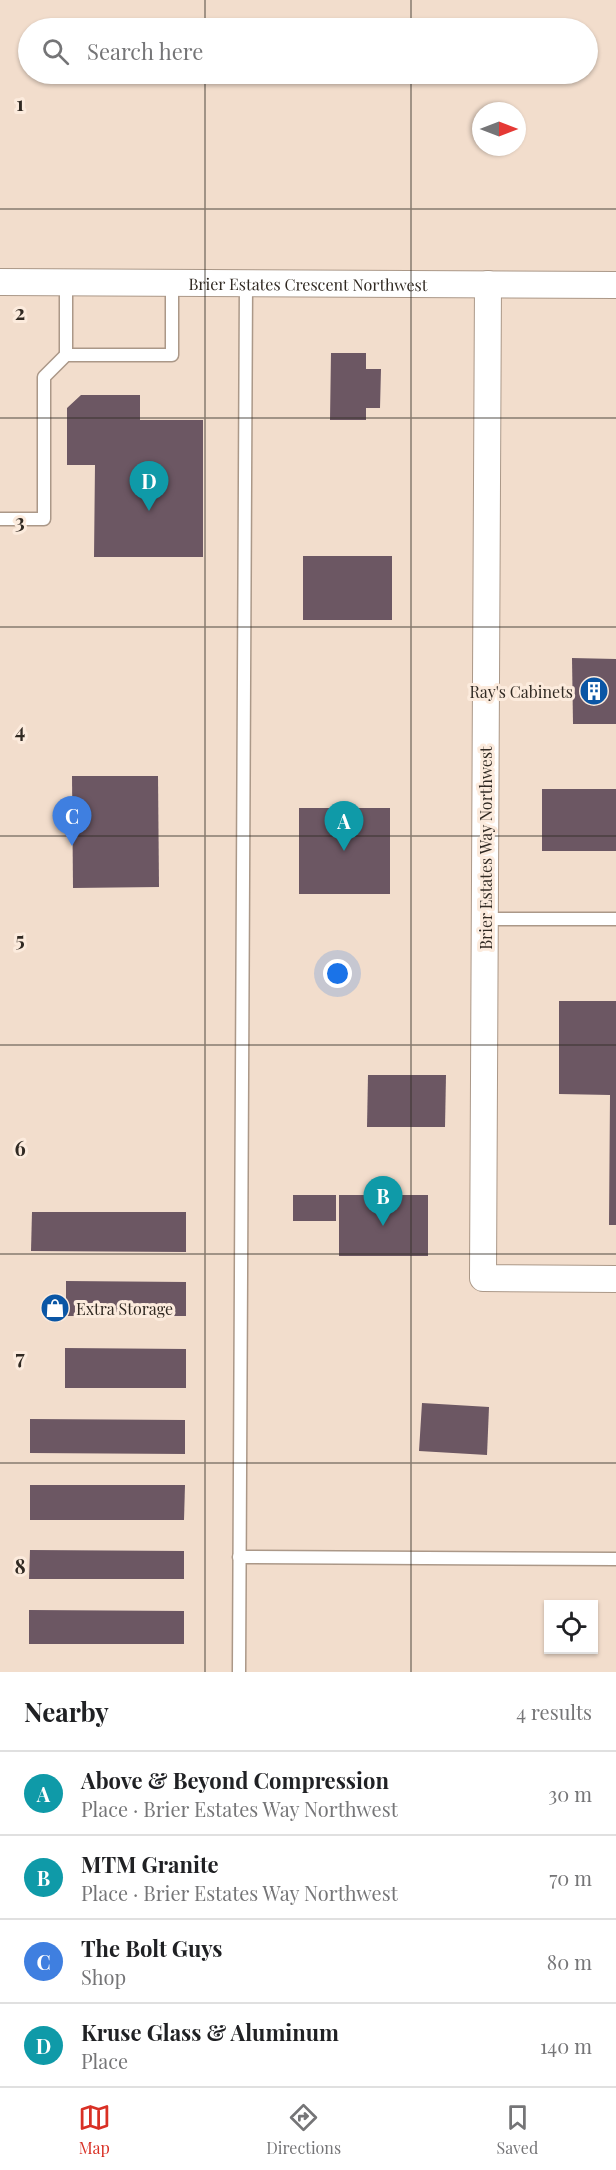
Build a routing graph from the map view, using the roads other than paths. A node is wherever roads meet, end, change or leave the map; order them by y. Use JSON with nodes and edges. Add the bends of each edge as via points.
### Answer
{"nodes":[{"id":1,"x":0,"y":282,"type":"edge"},
{"id":2,"x":66,"y":282,"type":"junction"},
{"id":3,"x":172,"y":283,"type":"junction"},
{"id":4,"x":246,"y":283,"type":"junction"},
{"id":5,"x":488,"y":284,"type":"junction"},
{"id":6,"x":616,"y":285,"type":"edge"},
{"id":7,"x":66,"y":355,"type":"junction"},
{"id":8,"x":0,"y":519,"type":"edge"},
{"id":9,"x":485,"y":919,"type":"junction"},
{"id":10,"x":616,"y":919,"type":"edge"},
{"id":11,"x":616,"y":1279,"type":"edge"},
{"id":12,"x":239,"y":1557,"type":"junction"},
{"id":13,"x":616,"y":1559,"type":"edge"},
{"id":14,"x":239,"y":1672,"type":"edge"}],
"edges":[{"from":1,"to":2,"type":"street","name":"Brier Estates Crescent Northwest"},
{"from":2,"to":3,"type":"street","name":"Brier Estates Crescent Northwest"},
{"from":2,"to":7,"type":"lane"},
{"from":3,"to":4,"type":"street","name":"Brier Estates Crescent Northwest"},
{"from":3,"to":7,"type":"lane","via":[[171,355]]},
{"from":4,"to":5,"type":"street","name":"Brier Estates Crescent Northwest"},
{"from":4,"to":12,"type":"lane"},
{"from":5,"to":6,"type":"street","name":"Brier Estates Crescent Northwest"},
{"from":5,"to":9,"type":"street","name":"Brier Estates Way Northwest"},
{"from":7,"to":8,"type":"lane","via":[[44,377],[44,519]]},
{"from":9,"to":10,"type":"lane"},
{"from":9,"to":11,"type":"street","name":"Brier Estates Way Northwest","via":[[483,1278]]},
{"from":12,"to":13,"type":"lane"},
{"from":12,"to":14,"type":"lane"}]}
